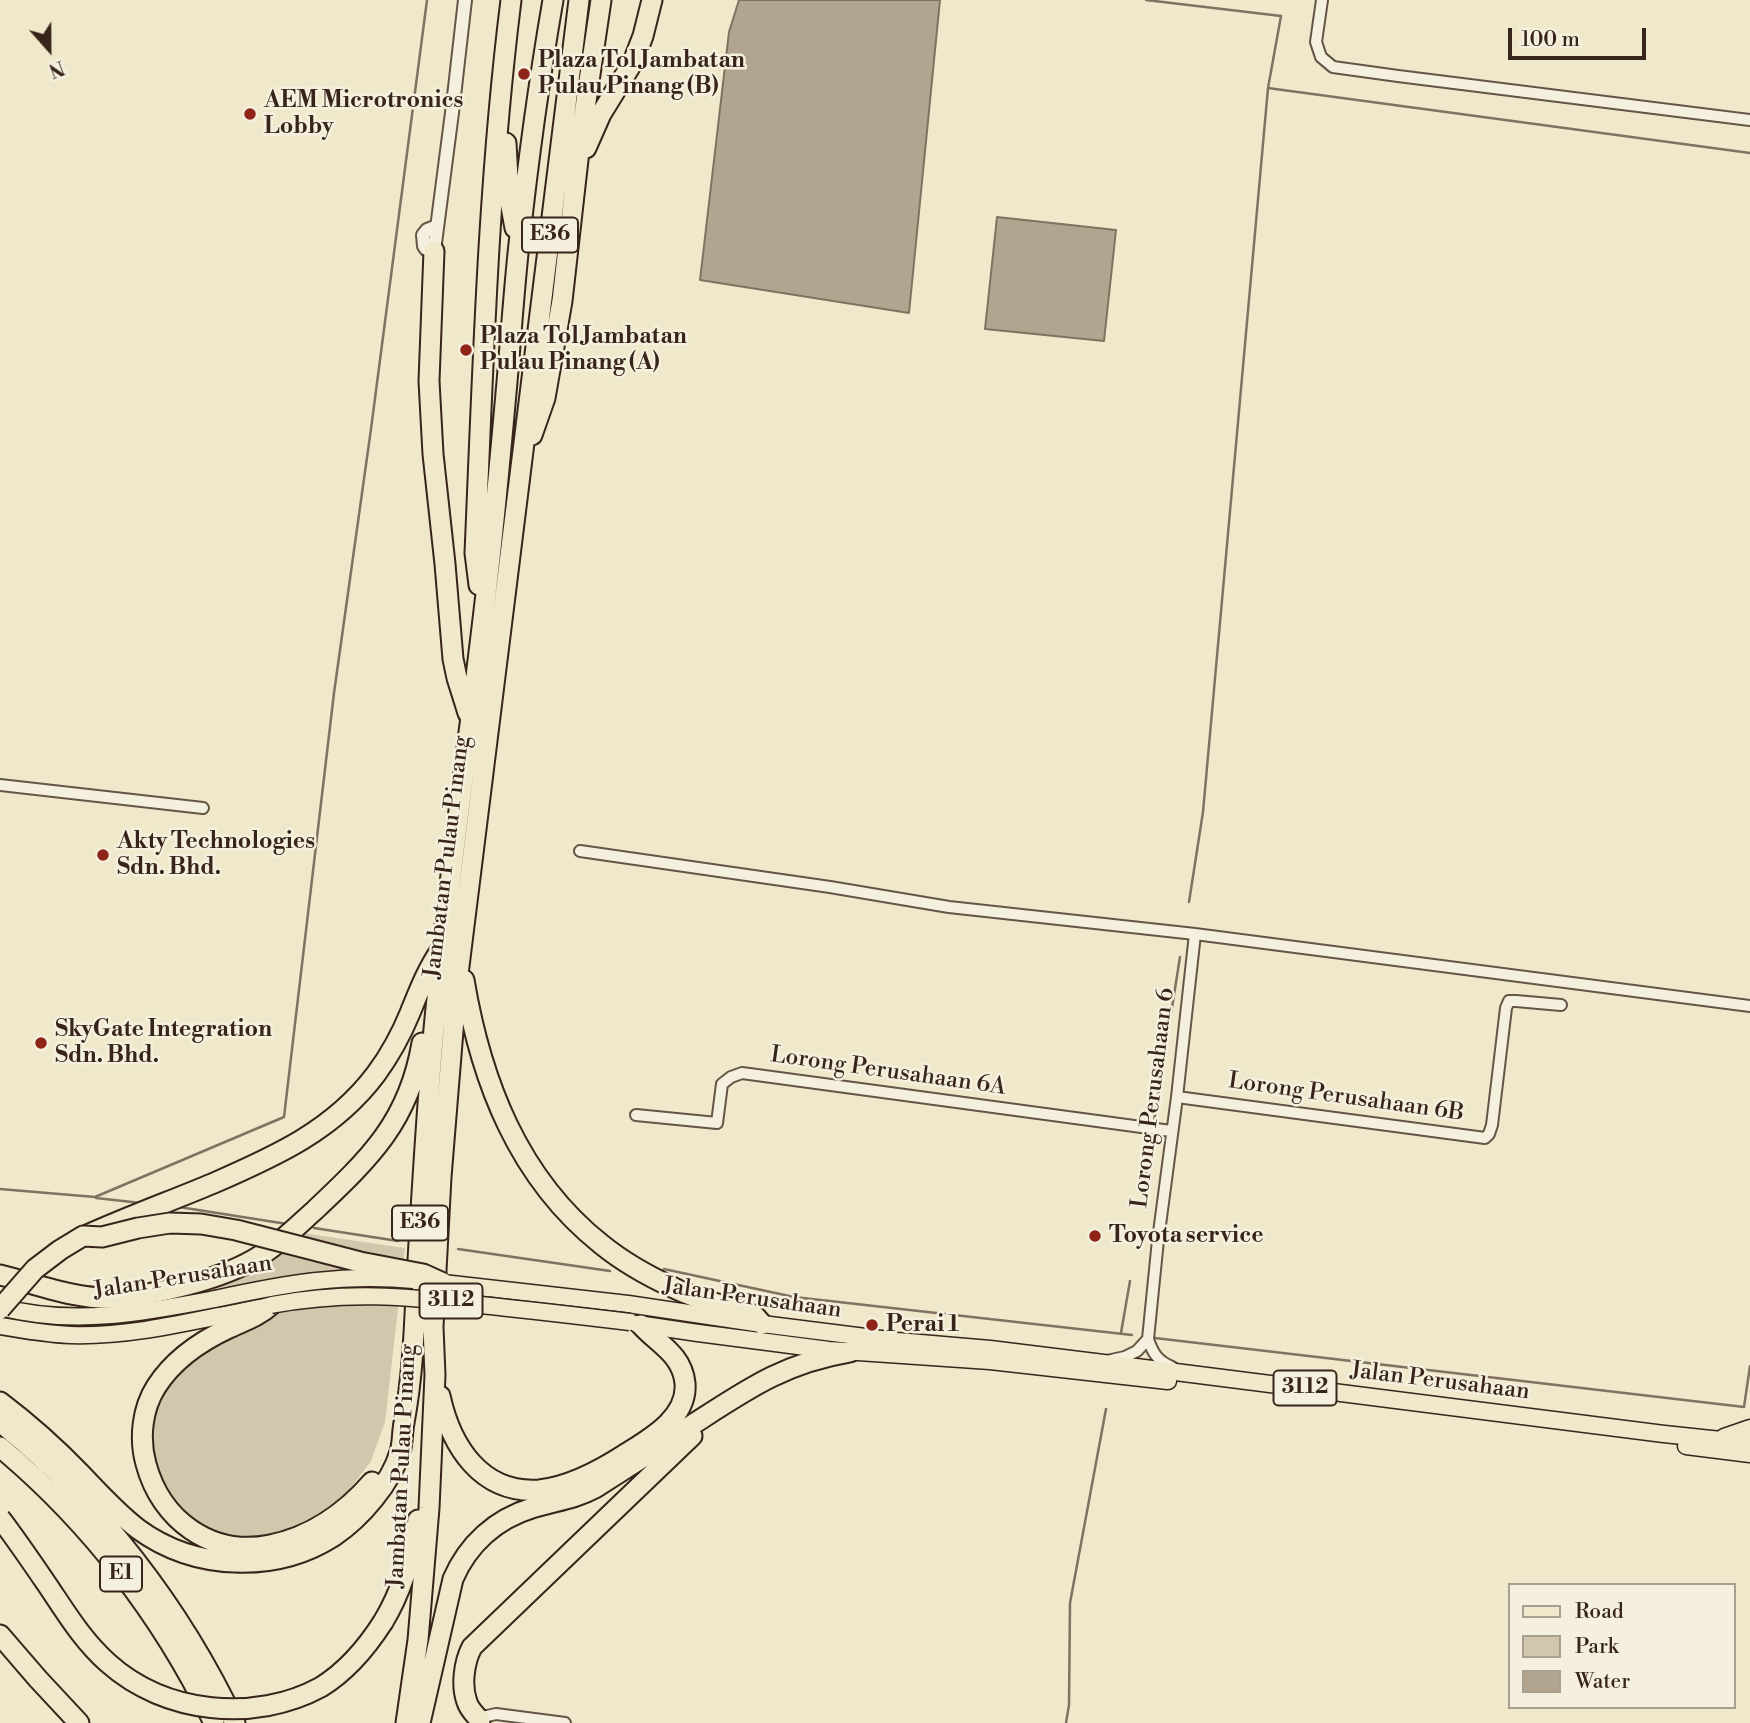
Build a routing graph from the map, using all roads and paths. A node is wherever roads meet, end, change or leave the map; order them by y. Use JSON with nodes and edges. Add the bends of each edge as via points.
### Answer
{"nodes":[{"id":1,"x":465,"y":0,"type":"edge"},
{"id":2,"x":511,"y":0,"type":"edge"},
{"id":3,"x":518,"y":0,"type":"edge"},
{"id":4,"x":553,"y":0,"type":"edge"},
{"id":5,"x":579,"y":0,"type":"edge"},
{"id":6,"x":601,"y":0,"type":"edge"},
{"id":7,"x":652,"y":0,"type":"edge"},
{"id":8,"x":1322,"y":0,"type":"edge"},
{"id":9,"x":1750,"y":120,"type":"edge"},
{"id":10,"x":579,"y":159,"type":"junction"},
{"id":11,"x":519,"y":246,"type":"junction"},
{"id":12,"x":434,"y":251,"type":"joint"},
{"id":13,"x":520,"y":469,"type":"junction"},
{"id":14,"x":484,"y":610,"type":"junction"},
{"id":15,"x":470,"y":721,"type":"junction"},
{"id":16,"x":0,"y":785,"type":"edge"},
{"id":17,"x":203,"y":808,"type":"dead end"},
{"id":18,"x":580,"y":851,"type":"dead end"},
{"id":19,"x":1195,"y":934,"type":"junction"},
{"id":20,"x":452,"y":951,"type":"junction"},
{"id":21,"x":1561,"y":1005,"type":"dead end"},
{"id":22,"x":1750,"y":1006,"type":"edge"},
{"id":23,"x":435,"y":1019,"type":"junction"},
{"id":24,"x":1177,"y":1097,"type":"junction"},
{"id":25,"x":636,"y":1115,"type":"dead end"},
{"id":26,"x":1171,"y":1131,"type":"junction"},
{"id":27,"x":83,"y":1236,"type":"junction"},
{"id":28,"x":0,"y":1275,"type":"edge"},
{"id":29,"x":443,"y":1283,"type":"junction"},
{"id":30,"x":271,"y":1305,"type":"junction"},
{"id":31,"x":0,"y":1308,"type":"edge"},
{"id":32,"x":636,"y":1323,"type":"junction"},
{"id":33,"x":762,"y":1324,"type":"junction"},
{"id":34,"x":0,"y":1326,"type":"edge"},
{"id":35,"x":1148,"y":1339,"type":"junction"},
{"id":36,"x":850,"y":1352,"type":"junction"},
{"id":37,"x":1102,"y":1363,"type":"junction"},
{"id":38,"x":1186,"y":1373,"type":"junction"},
{"id":39,"x":435,"y":1375,"type":"junction"},
{"id":40,"x":0,"y":1402,"type":"edge"},
{"id":41,"x":717,"y":1409,"type":"junction"},
{"id":42,"x":0,"y":1422,"type":"edge"},
{"id":43,"x":403,"y":1426,"type":"junction"},
{"id":44,"x":1750,"y":1428,"type":"edge"},
{"id":45,"x":1718,"y":1439,"type":"junction"},
{"id":46,"x":1750,"y":1443,"type":"edge"},
{"id":47,"x":0,"y":1447,"type":"edge"},
{"id":48,"x":1750,"y":1454,"type":"edge"},
{"id":49,"x":432,"y":1461,"type":"junction"},
{"id":50,"x":0,"y":1518,"type":"edge"},
{"id":51,"x":0,"y":1635,"type":"edge"},
{"id":52,"x":478,"y":1722,"type":"edge"},
{"id":53,"x":79,"y":1723,"type":"edge"},
{"id":54,"x":214,"y":1723,"type":"edge"},
{"id":55,"x":235,"y":1723,"type":"edge"},
{"id":56,"x":406,"y":1723,"type":"edge"},
{"id":57,"x":420,"y":1723,"type":"edge"},
{"id":58,"x":565,"y":1723,"type":"edge"}],
"edges":[{"from":1,"to":12,"type":"street"},
{"from":2,"to":14,"type":"highway","name":"Jambatan Pulau Pinang","number":"E36","via":[[498,110],[481,409],[475,553]]},
{"from":3,"to":11,"type":"highway","via":[[506,150]]},
{"from":4,"to":11,"type":"highway","name":"Jambatan Pulau Pinang","number":"E36"},
{"from":5,"to":13,"type":"highway","name":"Jambatan Pulau Pinang","number":"E36"},
{"from":6,"to":10,"type":"highway"},
{"from":7,"to":10,"type":"highway","via":[[633,62]]},
{"from":8,"to":9,"type":"street","via":[[1316,42],[1321,57],[1333,67]]},
{"from":10,"to":13,"type":"highway","via":[[552,363]]},
{"from":11,"to":14,"type":"highway","name":"Jambatan Pulau Pinang","number":"E36"},
{"from":12,"to":15,"type":"highway","via":[[429,369],[433,454],[453,659]]},
{"from":13,"to":20,"type":"highway","name":"Jambatan Pulau Pinang","number":"E36"},
{"from":14,"to":15,"type":"highway","name":"Jambatan Pulau Pinang","number":"E36"},
{"from":15,"to":20,"type":"highway","name":"Jambatan Pulau Pinang","number":"E36"},
{"from":16,"to":17,"type":"street"},
{"from":18,"to":19,"type":"street","via":[[949,907]]},
{"from":19,"to":22,"type":"street"},
{"from":19,"to":24,"type":"street","name":"Lorong Perusahaan 6"},
{"from":20,"to":23,"type":"highway","name":"Jambatan Pulau Pinang","number":"E36"},
{"from":20,"to":27,"type":"highway","via":[[430,966],[396,1044],[376,1074],[331,1121],[282,1152]]},
{"from":20,"to":33,"type":"highway","via":[[497,1102],[513,1137],[551,1194],[594,1239],[636,1268],[689,1294],[754,1315]]},
{"from":20,"to":39,"type":"highway","name":"Jambatan Pulau Pinang","number":"E36","via":[[453,1025],[433,1327]]},
{"from":21,"to":24,"type":"street","name":"Lorong Perusahaan 6B","via":[[1509,1001],[1492,1125],[1485,1138]]},
{"from":23,"to":28,"type":"highway","via":[[424,1031],[418,1065],[398,1116],[370,1157],[290,1233],[253,1260],[204,1280],[114,1298],[78,1295]]},
{"from":23,"to":43,"type":"highway","name":"Jambatan Pulau Pinang","number":"E36","via":[[411,1379]]},
{"from":24,"to":26,"type":"street","name":"Lorong Perusahaan 6"},
{"from":25,"to":26,"type":"street","name":"Lorong Perusahaan 6A","via":[[717,1123],[722,1084],[742,1073]]},
{"from":26,"to":35,"type":"street","name":"Lorong Perusahaan 6"},
{"from":27,"to":29,"type":"highway","bridge":true,"via":[[102,1237],[162,1224],[218,1226],[423,1274]]},
{"from":27,"to":31,"type":"highway","bridge":true,"via":[[35,1269]]},
{"from":29,"to":31,"type":"main road","name":"Jalan Perusahaan","number":"3112","bridge":true,"via":[[341,1278],[142,1313],[87,1318]]},
{"from":29,"to":33,"type":"main road","name":"Jalan Perusahaan","number":"3112"},
{"from":30,"to":32,"type":"main road","name":"Jalan Perusahaan","number":"3112","bridge":true,"via":[[341,1296],[393,1296]]},
{"from":30,"to":34,"type":"main road","name":"Jalan Perusahaan","number":"3112","via":[[145,1330],[90,1335]]},
{"from":30,"to":43,"type":"highway","via":[[208,1338],[176,1363],[146,1406],[142,1440],[148,1470],[161,1500],[185,1526],[234,1546],[259,1547],[294,1538],[331,1519],[356,1499],[373,1480]]},
{"from":32,"to":36,"type":"main road","name":"Jalan Perusahaan","number":"3112"},
{"from":32,"to":39,"type":"highway","via":[[669,1350],[682,1369],[685,1388],[680,1406],[664,1427],[622,1456],[557,1487],[513,1487],[477,1469],[450,1431]]},
{"from":33,"to":37,"type":"main road","name":"Jalan Perusahaan","number":"3112"},
{"from":35,"to":37,"type":"street","via":[[1137,1351]]},
{"from":35,"to":38,"type":"street","via":[[1161,1362]]},
{"from":36,"to":41,"type":"highway","via":[[785,1370]]},
{"from":36,"to":48,"type":"main road","name":"Jalan Perusahaan","number":"3112","via":[[990,1361],[1211,1386]]},
{"from":37,"to":38,"type":"main road","name":"Jalan Perusahaan","number":"3112"},
{"from":38,"to":45,"type":"main road","name":"Jalan Perusahaan","number":"3112"},
{"from":39,"to":49,"type":"highway","name":"Jambatan Pulau Pinang","number":"E36"},
{"from":40,"to":43,"type":"highway","name":"Jambatan Pulau Pinang","via":[[137,1528],[178,1549],[233,1562],[282,1558],[341,1531],[364,1510],[393,1468]]},
{"from":41,"to":52,"type":"highway","via":[[472,1647],[464,1691]]},
{"from":41,"to":57,"type":"highway","via":[[595,1488],[521,1512],[483,1535],[453,1579]]},
{"from":42,"to":55,"type":"highway","number":"E1","via":[[64,1479],[124,1546],[192,1645]]},
{"from":44,"to":45,"type":"main road"},
{"from":45,"to":46,"type":"main road","name":"Jalan Perusahaan","number":"3112"},
{"from":47,"to":54,"type":"highway","number":"E1","via":[[67,1509],[124,1577],[182,1662]]},
{"from":49,"to":50,"type":"highway","bridge":true,"via":[[407,1568],[383,1622],[349,1665],[323,1686],[262,1709],[213,1710],[178,1702],[132,1682],[97,1653]]},
{"from":49,"to":56,"type":"highway","name":"Jambatan Pulau Pinang","number":"E36","via":[[418,1640]]},
{"from":51,"to":53,"type":"highway"},
{"from":52,"to":58,"type":"street","via":[[496,1714]]}]}
